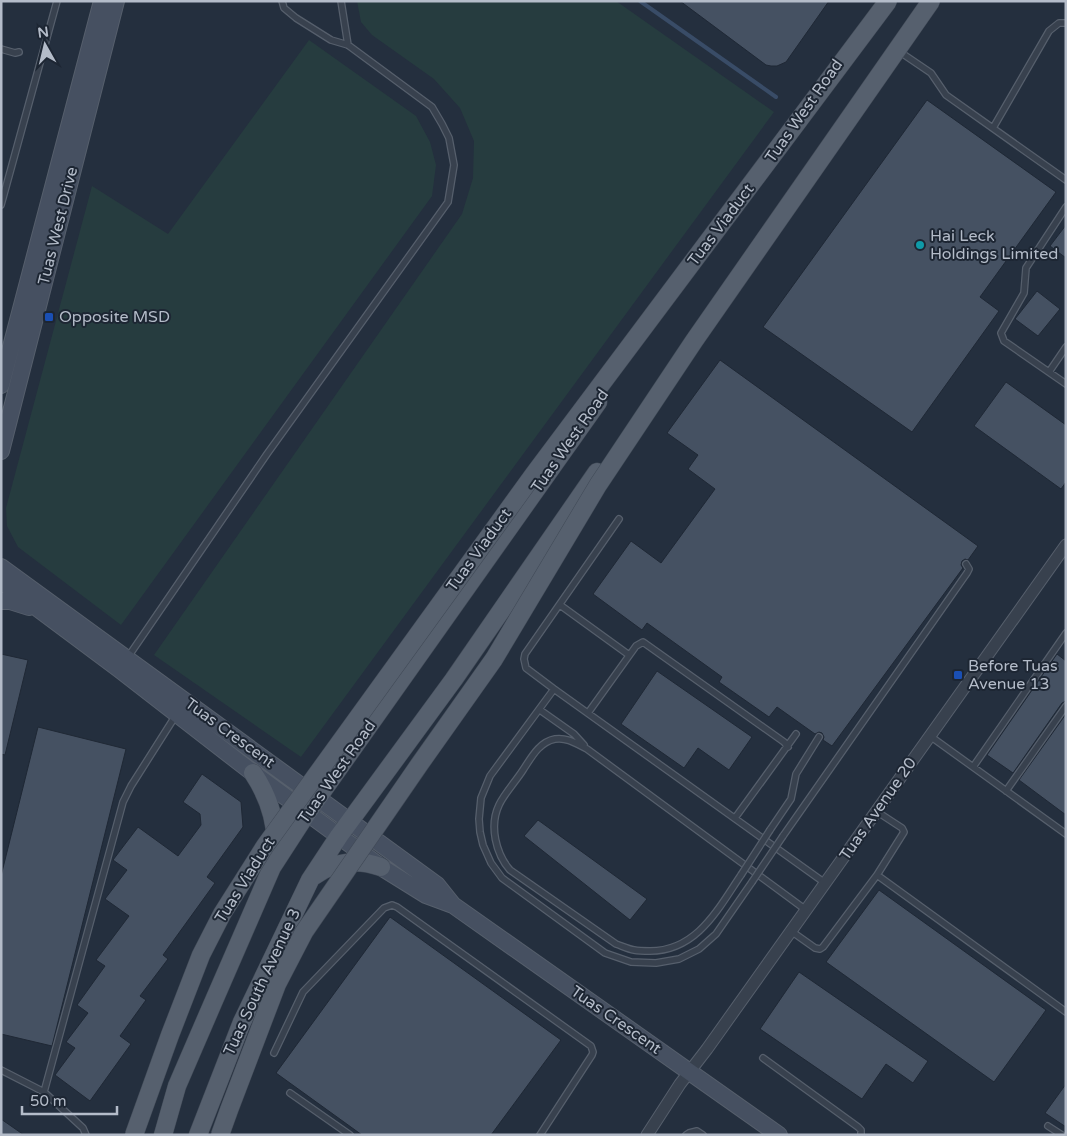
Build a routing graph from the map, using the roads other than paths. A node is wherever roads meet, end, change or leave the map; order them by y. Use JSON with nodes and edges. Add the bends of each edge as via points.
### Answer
{"nodes":[{"id":1,"x":58,"y":1,"type":"edge"},
{"id":2,"x":102,"y":1,"type":"edge"},
{"id":3,"x":116,"y":1,"type":"edge"},
{"id":4,"x":282,"y":1,"type":"edge"},
{"id":5,"x":341,"y":1,"type":"edge"},
{"id":6,"x":881,"y":1,"type":"edge"},
{"id":7,"x":888,"y":1,"type":"edge"},
{"id":8,"x":924,"y":1,"type":"edge"},
{"id":9,"x":931,"y":1,"type":"edge"},
{"id":10,"x":1066,"y":22,"type":"edge"},
{"id":11,"x":348,"y":45,"type":"junction"},
{"id":12,"x":892,"y":46,"type":"junction"},
{"id":13,"x":1,"y":49,"type":"edge"},
{"id":14,"x":19,"y":52,"type":"dead end"},
{"id":15,"x":993,"y":128,"type":"junction"},
{"id":16,"x":1066,"y":180,"type":"edge"},
{"id":17,"x":1,"y":205,"type":"edge"},
{"id":18,"x":1066,"y":207,"type":"edge"},
{"id":19,"x":1066,"y":347,"type":"edge"},
{"id":20,"x":1049,"y":372,"type":"junction"},
{"id":21,"x":1066,"y":384,"type":"edge"},
{"id":22,"x":6,"y":386,"type":"edge"},
{"id":23,"x":1,"y":451,"type":"edge"},
{"id":24,"x":619,"y":519,"type":"dead end"},
{"id":25,"x":1064,"y":552,"type":"edge"},
{"id":26,"x":966,"y":564,"type":"dead end"},
{"id":27,"x":1,"y":568,"type":"edge"},
{"id":28,"x":1,"y":581,"type":"edge"},
{"id":29,"x":1,"y":601,"type":"edge"},
{"id":30,"x":560,"y":605,"type":"junction"},
{"id":31,"x":47,"y":616,"type":"junction"},
{"id":32,"x":1066,"y":633,"type":"edge"},
{"id":33,"x":629,"y":656,"type":"junction"},
{"id":34,"x":127,"y":658,"type":"junction"},
{"id":35,"x":554,"y":689,"type":"junction"},
{"id":36,"x":1066,"y":706,"type":"edge"},
{"id":37,"x":182,"y":708,"type":"junction"},
{"id":38,"x":540,"y":710,"type":"junction"},
{"id":39,"x":588,"y":713,"type":"junction"},
{"id":40,"x":796,"y":734,"type":"dead end"},
{"id":41,"x":930,"y":736,"type":"junction"},
{"id":42,"x":820,"y":737,"type":"dead end"},
{"id":43,"x":788,"y":747,"type":"junction"},
{"id":44,"x":588,"y":749,"type":"junction"},
{"id":45,"x":973,"y":767,"type":"junction"},
{"id":46,"x":254,"y":773,"type":"junction"},
{"id":47,"x":1006,"y":791,"type":"junction"},
{"id":48,"x":318,"y":797,"type":"junction"},
{"id":49,"x":876,"y":811,"type":"junction"},
{"id":50,"x":307,"y":813,"type":"junction"},
{"id":51,"x":735,"y":818,"type":"junction"},
{"id":52,"x":350,"y":821,"type":"junction"},
{"id":53,"x":1066,"y":834,"type":"edge"},
{"id":54,"x":339,"y":836,"type":"junction"},
{"id":55,"x":381,"y":866,"type":"junction"},
{"id":56,"x":272,"y":867,"type":"junction"},
{"id":57,"x":877,"y":875,"type":"junction"},
{"id":58,"x":310,"y":880,"type":"junction"},
{"id":59,"x":825,"y":883,"type":"junction"},
{"id":60,"x":453,"y":905,"type":"junction"},
{"id":61,"x":806,"y":910,"type":"junction"},
{"id":62,"x":791,"y":931,"type":"junction"},
{"id":63,"x":1066,"y":1012,"type":"edge"},
{"id":64,"x":274,"y":1053,"type":"dead end"},
{"id":65,"x":763,"y":1058,"type":"dead end"},
{"id":66,"x":1,"y":1070,"type":"edge"},
{"id":67,"x":690,"y":1072,"type":"junction"},
{"id":68,"x":44,"y":1092,"type":"junction"},
{"id":69,"x":290,"y":1093,"type":"dead end"},
{"id":70,"x":1048,"y":1126,"type":"dead end"},
{"id":71,"x":86,"y":1135,"type":"edge"},
{"id":72,"x":134,"y":1135,"type":"edge"},
{"id":73,"x":163,"y":1135,"type":"edge"},
{"id":74,"x":198,"y":1135,"type":"edge"},
{"id":75,"x":220,"y":1135,"type":"edge"},
{"id":76,"x":350,"y":1135,"type":"edge"},
{"id":77,"x":540,"y":1135,"type":"edge"},
{"id":78,"x":646,"y":1135,"type":"edge"},
{"id":79,"x":686,"y":1135,"type":"edge"},
{"id":80,"x":703,"y":1135,"type":"edge"},
{"id":81,"x":779,"y":1135,"type":"edge"},
{"id":82,"x":861,"y":1135,"type":"edge"},
{"id":83,"x":1062,"y":1135,"type":"edge"}],
"edges":[{"from":1,"to":17,"type":"lane"},
{"from":2,"to":22,"type":"street","name":"Tuas West Drive"},
{"from":3,"to":22,"type":"street","name":"Tuas West Drive"},
{"from":4,"to":11,"type":"lane","via":[[284,8],[296,18],[330,40]]},
{"from":5,"to":11,"type":"lane"},
{"from":6,"to":48,"type":"main road","name":"Tuas West Road"},
{"from":7,"to":72,"type":"main road","name":"Tuas Viaduct","bridge":true,"via":[[534,474],[265,846],[222,914],[201,955]]},
{"from":8,"to":12,"type":"main road"},
{"from":9,"to":75,"type":"main road","bridge":true,"via":[[694,341],[598,486],[494,659],[304,932],[277,984]]},
{"from":10,"to":15,"type":"lane","via":[[1049,31]]},
{"from":11,"to":34,"type":"lane","via":[[432,107],[449,138],[454,166],[448,202]]},
{"from":12,"to":15,"type":"lane","via":[[931,73],[946,95]]},
{"from":12,"to":52,"type":"main road","via":[[454,679]]},
{"from":13,"to":14,"type":"lane"},
{"from":15,"to":16,"type":"lane"},
{"from":18,"to":20,"type":"lane","via":[[1026,268],[1024,294],[1001,333],[1004,341]]},
{"from":19,"to":20,"type":"lane"},
{"from":20,"to":21,"type":"lane"},
{"from":22,"to":23,"type":"street","name":"Tuas West Drive"},
{"from":24,"to":30,"type":"lane"},
{"from":25,"to":41,"type":"street","name":"Tuas Avenue 20"},
{"from":26,"to":38,"type":"lane","bridge":true,"via":[[967,573],[716,934],[699,949],[679,958],[656,963],[631,962],[605,953],[502,878],[490,863],[478,818],[481,798],[490,776]]},
{"from":27,"to":34,"type":"street","name":"Tuas Crescent"},
{"from":28,"to":31,"type":"street","name":"Tuas Crescent"},
{"from":29,"to":31,"type":"street","via":[[26,606]]},
{"from":30,"to":33,"type":"lane"},
{"from":30,"to":35,"type":"lane","via":[[524,660],[526,668]]},
{"from":31,"to":37,"type":"street","name":"Tuas Crescent"},
{"from":32,"to":45,"type":"lane"},
{"from":33,"to":39,"type":"lane"},
{"from":33,"to":43,"type":"lane","via":[[636,646],[644,642]]},
{"from":34,"to":37,"type":"street","name":"Tuas Crescent"},
{"from":35,"to":38,"type":"lane"},
{"from":35,"to":39,"type":"lane"},
{"from":36,"to":47,"type":"lane"},
{"from":37,"to":46,"type":"street","name":"Tuas Crescent"},
{"from":37,"to":48,"type":"street","name":"Tuas Crescent"},
{"from":37,"to":68,"type":"lane","via":[[123,802]]},
{"from":38,"to":44,"type":"lane","via":[[574,734]]},
{"from":39,"to":51,"type":"lane"},
{"from":40,"to":43,"type":"lane"},
{"from":41,"to":45,"type":"lane"},
{"from":41,"to":49,"type":"street","name":"Tuas Avenue 20"},
{"from":42,"to":44,"type":"lane","bridge":true,"via":[[796,774],[791,799],[715,912],[693,937],[675,947],[656,951],[634,950],[616,944],[510,870],[496,841],[495,818],[499,805],[539,747],[554,739],[566,739]]},
{"from":43,"to":51,"type":"lane"},
{"from":44,"to":61,"type":"lane"},
{"from":45,"to":47,"type":"lane"},
{"from":46,"to":50,"type":"street","name":"Tuas Crescent"},
{"from":46,"to":56,"type":"main road","via":[[272,812],[276,834]]},
{"from":47,"to":53,"type":"lane"},
{"from":48,"to":50,"type":"main road","name":"Tuas West Road"},
{"from":48,"to":52,"type":"street","name":"Tuas Crescent"},
{"from":49,"to":57,"type":"lane","via":[[904,832]]},
{"from":49,"to":59,"type":"street","name":"Tuas Avenue 20"},
{"from":50,"to":54,"type":"street","name":"Tuas Crescent"},
{"from":50,"to":56,"type":"main road","name":"Tuas West Road"},
{"from":51,"to":59,"type":"lane"},
{"from":52,"to":54,"type":"main road"},
{"from":52,"to":60,"type":"street","name":"Tuas Crescent","via":[[437,885]]},
{"from":54,"to":55,"type":"street","name":"Tuas Crescent"},
{"from":54,"to":58,"type":"main road","name":"Tuas South Avenue 3"},
{"from":55,"to":58,"type":"main road","via":[[363,862],[344,863],[326,869]]},
{"from":55,"to":60,"type":"street","name":"Tuas Crescent","via":[[426,895]]},
{"from":56,"to":73,"type":"main road","name":"Tuas West Road","via":[[177,1086]]},
{"from":57,"to":62,"type":"lane","via":[[820,949]]},
{"from":57,"to":63,"type":"lane"},
{"from":58,"to":74,"type":"main road","name":"Tuas South Avenue 3","via":[[242,1022]]},
{"from":59,"to":61,"type":"street","name":"Tuas Avenue 20"},
{"from":60,"to":67,"type":"street","name":"Tuas Crescent"},
{"from":61,"to":62,"type":"street","name":"Tuas Avenue 20"},
{"from":62,"to":67,"type":"street","name":"Tuas Avenue 20"},
{"from":64,"to":77,"type":"lane","via":[[303,992],[384,908],[392,905],[591,1046],[592,1055]]},
{"from":65,"to":82,"type":"lane","via":[[858,1127]]},
{"from":66,"to":68,"type":"lane"},
{"from":67,"to":78,"type":"street","name":"Tuas Avenue 20"},
{"from":67,"to":81,"type":"street","name":"Tuas Crescent"},
{"from":68,"to":71,"type":"lane","via":[[83,1128]]},
{"from":69,"to":76,"type":"lane"},
{"from":70,"to":83,"type":"lane"},
{"from":79,"to":80,"type":"lane","via":[[697,1131]]}]}
